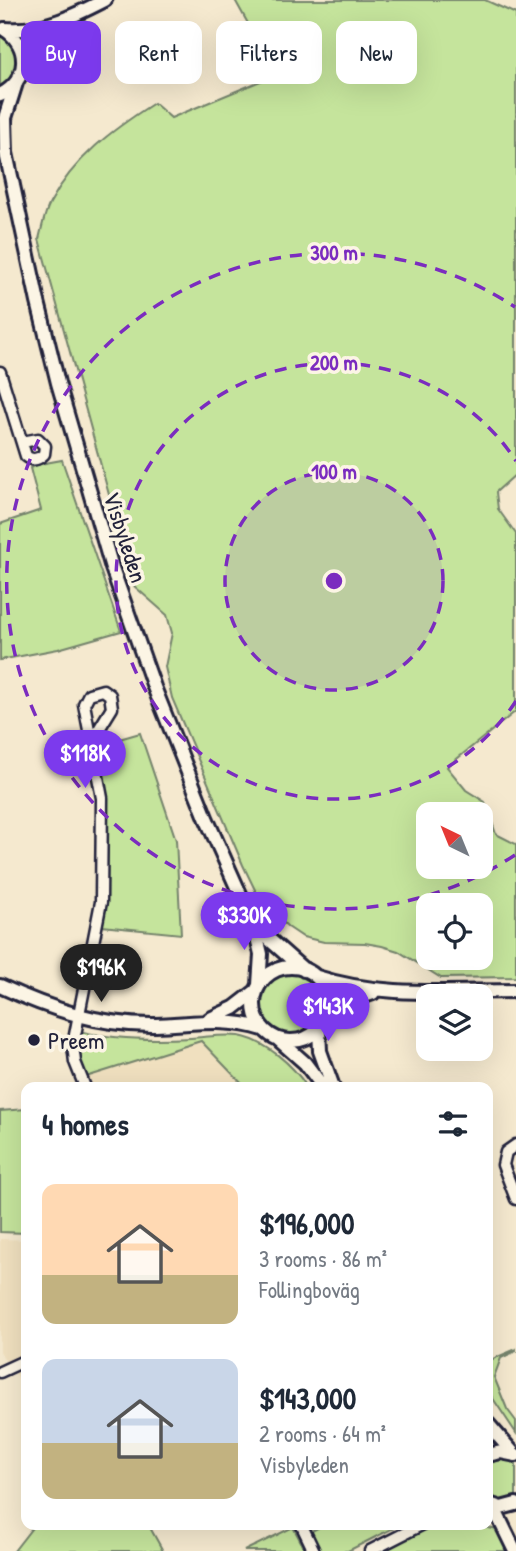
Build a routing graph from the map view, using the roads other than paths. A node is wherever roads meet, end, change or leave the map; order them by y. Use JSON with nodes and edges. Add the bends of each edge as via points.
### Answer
{"nodes":[{"id":1,"x":105,"y":0,"type":"edge"},
{"id":2,"x":72,"y":18,"type":"junction"},
{"id":3,"x":68,"y":21,"type":"edge"},
{"id":4,"x":2,"y":28,"type":"edge"},
{"id":5,"x":21,"y":50,"type":"edge"},
{"id":6,"x":21,"y":73,"type":"edge"},
{"id":7,"x":16,"y":83,"type":"junction"},
{"id":8,"x":0,"y":95,"type":"edge"},
{"id":9,"x":0,"y":141,"type":"edge"},
{"id":10,"x":6,"y":153,"type":"junction"},
{"id":11,"x":0,"y":372,"type":"edge"},
{"id":12,"x":22,"y":442,"type":"dead end"},
{"id":13,"x":90,"y":736,"type":"dead end"},
{"id":14,"x":252,"y":918,"type":"junction"},
{"id":15,"x":304,"y":970,"type":"junction"},
{"id":16,"x":316,"y":977,"type":"junction"},
{"id":17,"x":0,"y":986,"type":"edge"},
{"id":18,"x":257,"y":988,"type":"junction"},
{"id":19,"x":380,"y":991,"type":"junction"},
{"id":20,"x":516,"y":991,"type":"edge"},
{"id":21,"x":78,"y":1016,"type":"junction"},
{"id":22,"x":203,"y":1021,"type":"junction"},
{"id":23,"x":322,"y":1023,"type":"junction"},
{"id":24,"x":263,"y":1029,"type":"junction"},
{"id":25,"x":279,"y":1040,"type":"junction"},
{"id":26,"x":83,"y":1082,"type":"edge"},
{"id":27,"x":319,"y":1082,"type":"edge"},
{"id":28,"x":330,"y":1082,"type":"edge"},
{"id":29,"x":516,"y":1145,"type":"edge"},
{"id":30,"x":516,"y":1199,"type":"edge"},
{"id":31,"x":21,"y":1362,"type":"edge"},
{"id":32,"x":0,"y":1372,"type":"edge"},
{"id":33,"x":493,"y":1430,"type":"edge"},
{"id":34,"x":493,"y":1454,"type":"edge"},
{"id":35,"x":515,"y":1455,"type":"edge"},
{"id":36,"x":516,"y":1504,"type":"edge"},
{"id":37,"x":493,"y":1505,"type":"edge"},
{"id":38,"x":493,"y":1509,"type":"edge"},
{"id":39,"x":304,"y":1530,"type":"edge"},
{"id":40,"x":411,"y":1530,"type":"edge"},
{"id":41,"x":314,"y":1551,"type":"edge"},
{"id":42,"x":370,"y":1551,"type":"edge"},
{"id":43,"x":515,"y":1551,"type":"edge"}],
"edges":[{"from":1,"to":2,"type":"main road"},
{"from":2,"to":3,"type":"main road","name":"Visbyleden"},
{"from":2,"to":4,"type":"main road","via":[[35,30]]},
{"from":4,"to":5,"type":"main road","via":[[14,36]]},
{"from":6,"to":7,"type":"main road","name":"Visbyleden"},
{"from":7,"to":8,"type":"main road"},
{"from":7,"to":10,"type":"main road","name":"Visbyleden","via":[[5,118]]},
{"from":9,"to":10,"type":"main road","name":"Visbyleden"},
{"from":10,"to":14,"type":"main road","name":"Visbyleden","via":[[37,302],[112,568],[207,820]]},
{"from":11,"to":12,"type":"street"},
{"from":13,"to":21,"type":"street","via":[[102,798],[101,902]]},
{"from":14,"to":15,"type":"main road","name":"Visbyleden"},
{"from":14,"to":18,"type":"main road","name":"Visbyleden","via":[[261,954]]},
{"from":15,"to":16,"type":"main road"},
{"from":15,"to":18,"type":"main road","via":[[279,969]]},
{"from":16,"to":19,"type":"main road"},
{"from":16,"to":23,"type":"main road","via":[[328,1004]]},
{"from":17,"to":21,"type":"main road"},
{"from":18,"to":22,"type":"main road","via":[[234,1008]]},
{"from":18,"to":24,"type":"main road","via":[[254,1013]]},
{"from":19,"to":20,"type":"main road"},
{"from":19,"to":23,"type":"main road","via":[[355,998]]},
{"from":21,"to":22,"type":"main road","via":[[138,1024]]},
{"from":21,"to":26,"type":"street","via":[[73,1052]]},
{"from":22,"to":24,"type":"main road"},
{"from":23,"to":25,"type":"main road","via":[[301,1040]]},
{"from":23,"to":28,"type":"main road","via":[[320,1051]]},
{"from":24,"to":25,"type":"main road"},
{"from":25,"to":27,"type":"main road"},
{"from":29,"to":30,"type":"street","via":[[506,1152],[503,1165]]},
{"from":31,"to":32,"type":"street"},
{"from":33,"to":35,"type":"main road"},
{"from":34,"to":35,"type":"main road"},
{"from":36,"to":37,"type":"main road"},
{"from":38,"to":43,"type":"main road"},
{"from":39,"to":41,"type":"street"},
{"from":40,"to":42,"type":"street"}]}
